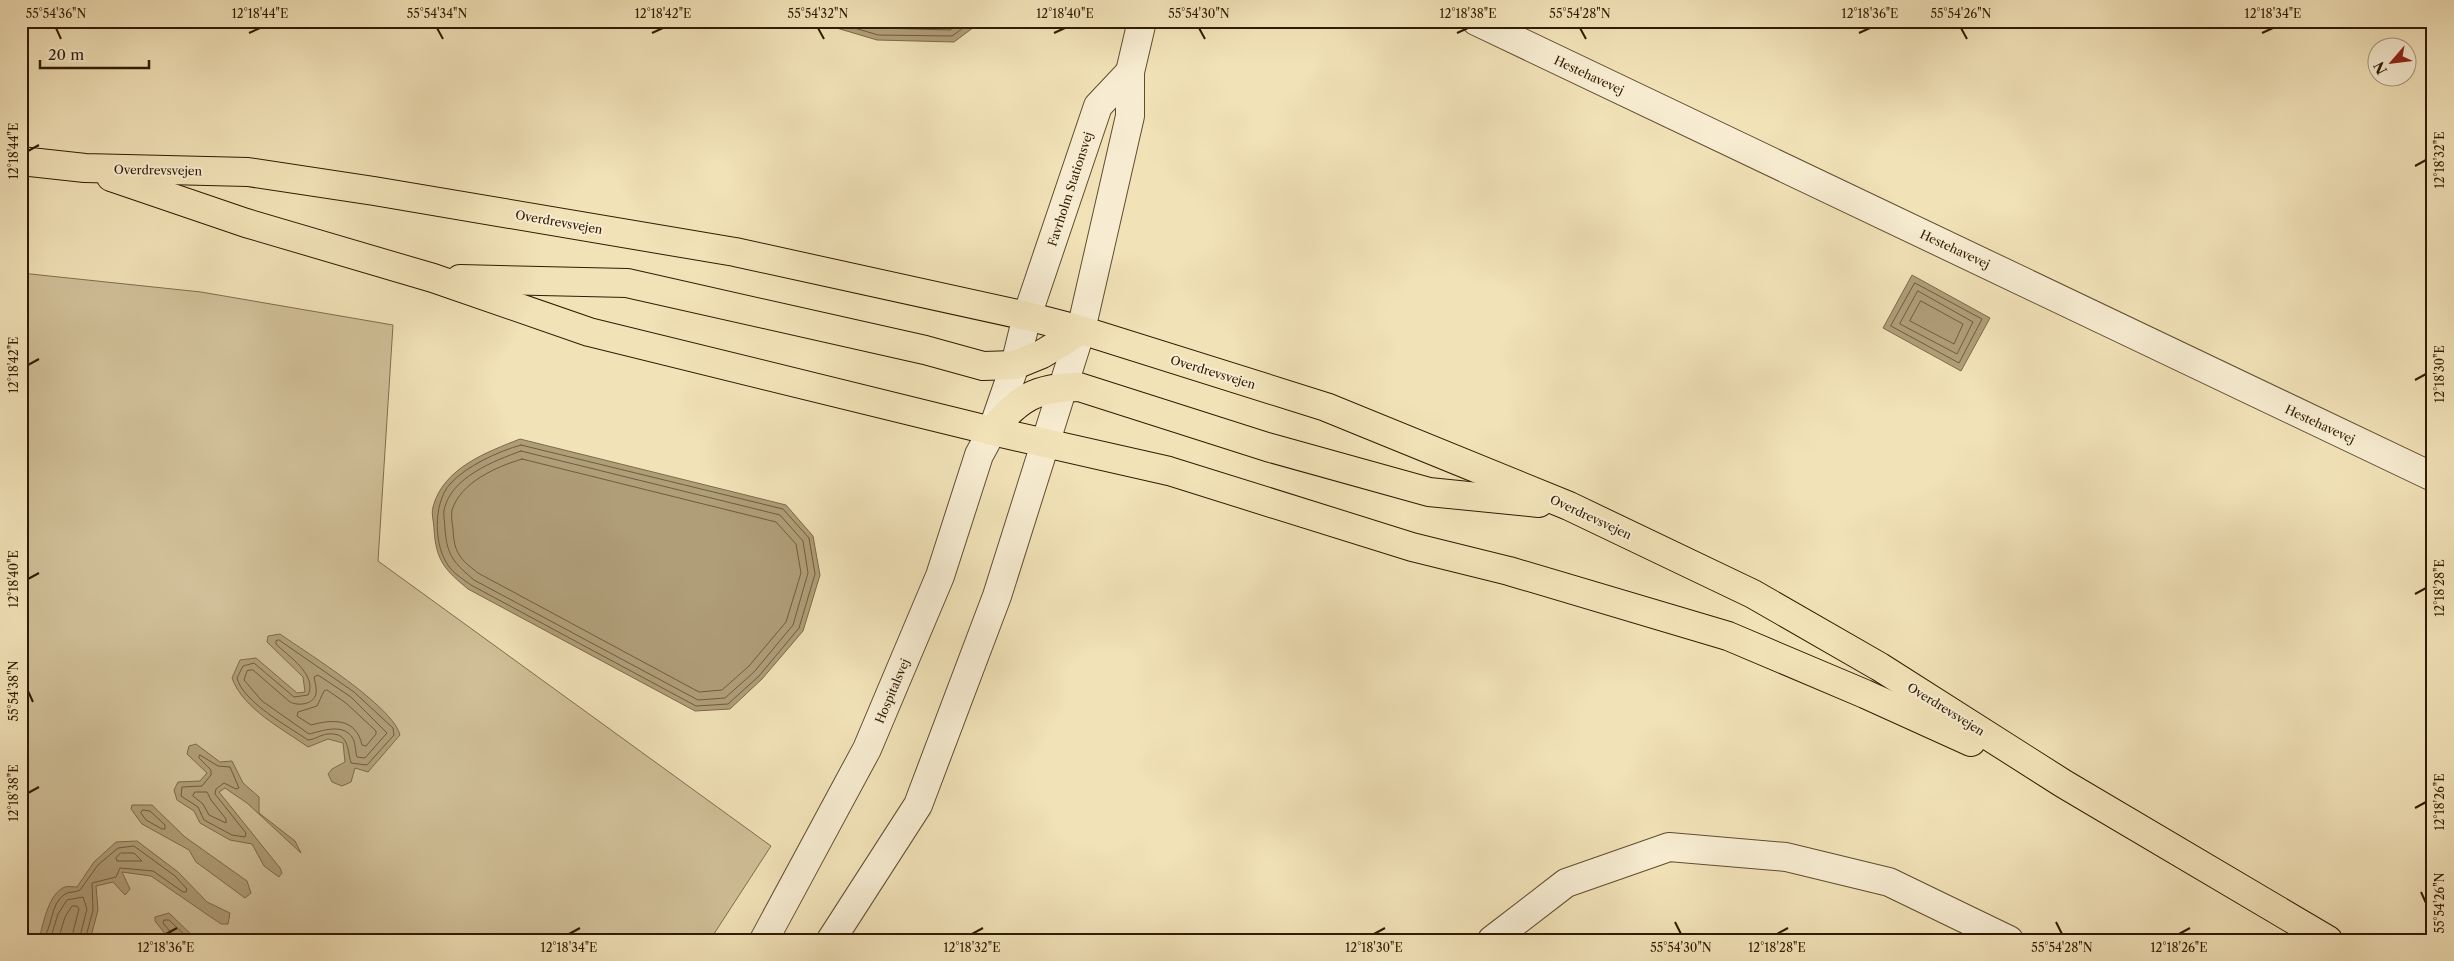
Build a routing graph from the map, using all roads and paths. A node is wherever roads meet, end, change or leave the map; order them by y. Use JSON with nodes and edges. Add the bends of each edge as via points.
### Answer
{"nodes":[{"id":1,"x":1142,"y":21,"type":"edge"},
{"id":2,"x":1476,"y":21,"type":"edge"},
{"id":3,"x":1130,"y":72,"type":"junction"},
{"id":4,"x":21,"y":161,"type":"edge"},
{"id":5,"x":85,"y":168,"type":"junction"},
{"id":6,"x":433,"y":278,"type":"junction"},
{"id":7,"x":1028,"y":316,"type":"junction"},
{"id":8,"x":1081,"y":330,"type":"junction"},
{"id":9,"x":1015,"y":365,"type":"junction"},
{"id":10,"x":1064,"y":387,"type":"junction"},
{"id":11,"x":992,"y":431,"type":"junction"},
{"id":12,"x":1045,"y":443,"type":"junction"},
{"id":13,"x":2433,"y":477,"type":"edge"},
{"id":14,"x":1569,"y":506,"type":"junction"},
{"id":15,"x":2064,"y":784,"type":"junction"},
{"id":16,"x":764,"y":940,"type":"edge"},
{"id":17,"x":831,"y":940,"type":"edge"},
{"id":18,"x":1492,"y":940,"type":"edge"},
{"id":19,"x":2009,"y":940,"type":"edge"},
{"id":20,"x":2328,"y":940,"type":"edge"}],
"edges":[{"from":1,"to":3,"type":"street"},
{"from":2,"to":13,"type":"street","name":"Hestehavevej"},
{"from":3,"to":7,"type":"street","name":"Favrholm Stationsvej","via":[[1098,106]]},
{"from":3,"to":8,"type":"street","via":[[1130,116]]},
{"from":4,"to":5,"type":"main road","name":"Overdrevsvejen"},
{"from":5,"to":6,"type":"main road","name":"Overdrevsvejen","via":[[246,223]]},
{"from":5,"to":7,"type":"main road","name":"Overdrevsvejen","via":[[248,172],[374,191],[735,252]]},
{"from":6,"to":9,"type":"main road","via":[[627,284],[925,350],[983,366]]},
{"from":6,"to":11,"type":"main road","name":"Overdrevsvejen","via":[[589,332]]},
{"from":7,"to":8,"type":"main road","name":"Overdrevsvejen"},
{"from":7,"to":9,"type":"street"},
{"from":8,"to":9,"type":"main road","via":[[1042,354]]},
{"from":8,"to":10,"type":"street"},
{"from":8,"to":14,"type":"main road","name":"Overdrevsvejen","via":[[1326,407]]},
{"from":9,"to":11,"type":"street"},
{"from":10,"to":11,"type":"main road","via":[[1039,392],[1010,409]]},
{"from":10,"to":12,"type":"street"},
{"from":10,"to":14,"type":"main road","via":[[1079,387],[1267,447],[1429,492]]},
{"from":11,"to":12,"type":"main road","name":"Overdrevsvejen"},
{"from":11,"to":16,"type":"street","name":"Hospitalsvej","via":[[979,455],[940,576],[867,749]]},
{"from":12,"to":15,"type":"main road","name":"Overdrevsvejen","via":[[1170,471],[1412,547],[1509,571],[1728,636]]},
{"from":12,"to":17,"type":"street","via":[[997,596],[918,805]]},
{"from":14,"to":15,"type":"main road","name":"Overdrevsvejen","via":[[1753,594],[1880,667]]},
{"from":15,"to":20,"type":"main road","name":"Overdrevsvejen"},
{"from":18,"to":19,"type":"street","via":[[1566,883],[1669,847],[1786,857],[1889,882]]}]}
